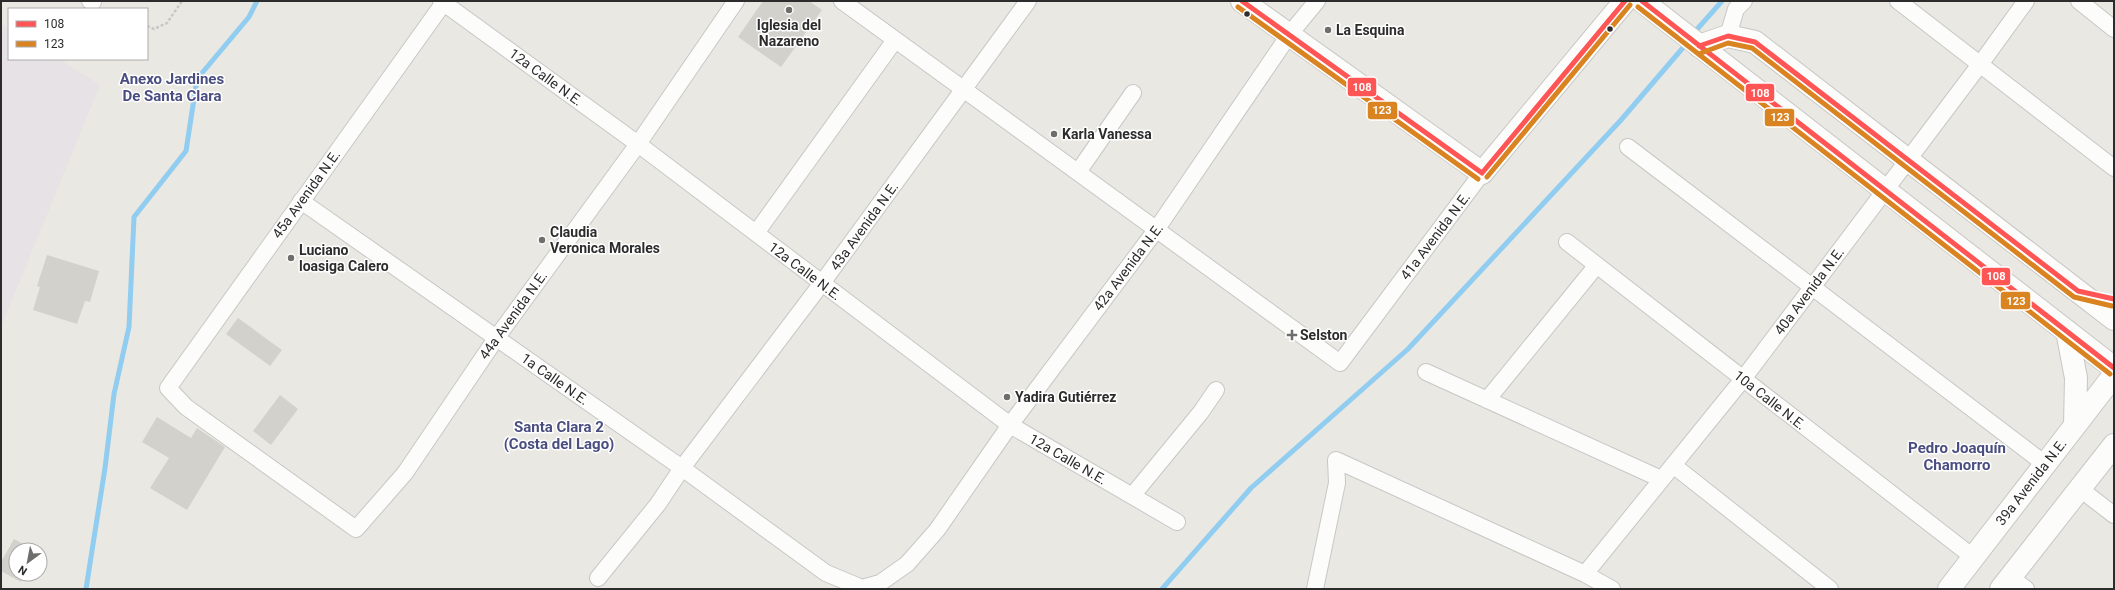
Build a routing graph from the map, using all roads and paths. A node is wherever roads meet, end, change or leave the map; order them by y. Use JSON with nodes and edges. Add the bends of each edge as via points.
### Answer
{"nodes":[{"id":1,"x":182,"y":1,"type":"edge"},
{"id":2,"x":736,"y":1,"type":"edge"},
{"id":3,"x":842,"y":1,"type":"edge"},
{"id":4,"x":1028,"y":1,"type":"edge"},
{"id":5,"x":1242,"y":1,"type":"edge"},
{"id":6,"x":1316,"y":1,"type":"edge"},
{"id":7,"x":1625,"y":1,"type":"edge"},
{"id":8,"x":1642,"y":1,"type":"edge"},
{"id":9,"x":1744,"y":1,"type":"edge"},
{"id":10,"x":1898,"y":1,"type":"edge"},
{"id":11,"x":2026,"y":1,"type":"edge"},
{"id":12,"x":2079,"y":1,"type":"edge"},
{"id":13,"x":444,"y":2,"type":"edge"},
{"id":14,"x":148,"y":27,"type":"edge"},
{"id":15,"x":2114,"y":29,"type":"edge"},
{"id":16,"x":1289,"y":35,"type":"junction"},
{"id":17,"x":1728,"y":36,"type":"junction"},
{"id":18,"x":895,"y":40,"type":"junction"},
{"id":19,"x":1693,"y":41,"type":"junction"},
{"id":20,"x":1981,"y":63,"type":"junction"},
{"id":21,"x":964,"y":90,"type":"junction"},
{"id":22,"x":1133,"y":93,"type":"dead end"},
{"id":23,"x":638,"y":144,"type":"junction"},
{"id":24,"x":1628,"y":147,"type":"dead end"},
{"id":25,"x":1907,"y":159,"type":"junction"},
{"id":26,"x":2114,"y":168,"type":"edge"},
{"id":27,"x":1078,"y":172,"type":"junction"},
{"id":28,"x":1482,"y":174,"type":"junction"},
{"id":29,"x":1885,"y":190,"type":"junction"},
{"id":30,"x":301,"y":201,"type":"junction"},
{"id":31,"x":1156,"y":230,"type":"junction"},
{"id":32,"x":756,"y":233,"type":"junction"},
{"id":33,"x":1567,"y":242,"type":"dead end"},
{"id":34,"x":1597,"y":265,"type":"junction"},
{"id":35,"x":822,"y":283,"type":"junction"},
{"id":36,"x":1813,"y":286,"type":"junction"},
{"id":37,"x":2078,"y":291,"type":"junction"},
{"id":38,"x":2114,"y":299,"type":"edge"},
{"id":39,"x":2114,"y":319,"type":"edge"},
{"id":40,"x":2067,"y":331,"type":"junction"},
{"id":41,"x":497,"y":337,"type":"junction"},
{"id":42,"x":2114,"y":368,"type":"edge"},
{"id":43,"x":1426,"y":372,"type":"dead end"},
{"id":44,"x":2114,"y":375,"type":"edge"},
{"id":45,"x":1743,"y":378,"type":"junction"},
{"id":46,"x":1216,"y":390,"type":"dead end"},
{"id":47,"x":1487,"y":400,"type":"junction"},
{"id":48,"x":2075,"y":425,"type":"junction"},
{"id":49,"x":1010,"y":426,"type":"junction"},
{"id":50,"x":2114,"y":444,"type":"edge"},
{"id":51,"x":2045,"y":464,"type":"junction"},
{"id":52,"x":1673,"y":465,"type":"junction"},
{"id":53,"x":682,"y":468,"type":"junction"},
{"id":54,"x":1661,"y":479,"type":"junction"},
{"id":55,"x":2080,"y":488,"type":"junction"},
{"id":56,"x":1132,"y":496,"type":"junction"},
{"id":57,"x":2114,"y":515,"type":"edge"},
{"id":58,"x":1177,"y":522,"type":"dead end"},
{"id":59,"x":356,"y":529,"type":"joint"},
{"id":60,"x":1973,"y":557,"type":"junction"},
{"id":61,"x":826,"y":573,"type":"joint"},
{"id":62,"x":1585,"y":574,"type":"junction"},
{"id":63,"x":598,"y":578,"type":"dead end"},
{"id":64,"x":2012,"y":585,"type":"edge"},
{"id":65,"x":1315,"y":589,"type":"edge"},
{"id":66,"x":1612,"y":589,"type":"edge"},
{"id":67,"x":1830,"y":589,"type":"edge"},
{"id":68,"x":1949,"y":589,"type":"edge"}],
"edges":[{"from":1,"to":14,"type":"path","via":[[168,23],[154,30]]},
{"from":2,"to":23,"type":"street","name":"44a Avenida N.E."},
{"from":3,"to":18,"type":"street"},
{"from":4,"to":21,"type":"street","name":"43a Avenida N.E."},
{"from":5,"to":16,"type":"street"},
{"from":6,"to":16,"type":"street","name":"42a Avenida N.E."},
{"from":7,"to":28,"type":"street","name":"41a Avenida N.E."},
{"from":8,"to":19,"type":"street"},
{"from":9,"to":17,"type":"street","via":[[1736,10]]},
{"from":10,"to":20,"type":"street"},
{"from":11,"to":20,"type":"street","name":"40a Avenida N.E."},
{"from":12,"to":15,"type":"street"},
{"from":13,"to":23,"type":"street","name":"12a Calle N.E."},
{"from":13,"to":30,"type":"street","name":"45a Avenida N.E."},
{"from":16,"to":28,"type":"street"},
{"from":16,"to":31,"type":"street","name":"42a Avenida N.E."},
{"from":17,"to":19,"type":"street"},
{"from":17,"to":25,"type":"street","via":[[1755,42]]},
{"from":18,"to":21,"type":"street"},
{"from":18,"to":32,"type":"street"},
{"from":19,"to":29,"type":"street"},
{"from":20,"to":25,"type":"street","name":"40a Avenida N.E."},
{"from":20,"to":26,"type":"street"},
{"from":21,"to":27,"type":"street"},
{"from":21,"to":35,"type":"street","name":"43a Avenida N.E."},
{"from":22,"to":27,"type":"street"},
{"from":23,"to":32,"type":"street","name":"12a Calle N.E."},
{"from":23,"to":41,"type":"street","name":"44a Avenida N.E."},
{"from":24,"to":36,"type":"street"},
{"from":25,"to":29,"type":"street","name":"40a Avenida N.E."},
{"from":25,"to":37,"type":"street"},
{"from":27,"to":31,"type":"street"},
{"from":28,"to":31,"type":"street","name":"41a Avenida N.E.","via":[[1340,363]]},
{"from":29,"to":36,"type":"street","name":"40a Avenida N.E."},
{"from":29,"to":40,"type":"street"},
{"from":30,"to":41,"type":"street","name":"1a Calle N.E."},
{"from":30,"to":59,"type":"street","name":"45a Avenida N.E.","via":[[168,388],[186,407]]},
{"from":31,"to":49,"type":"street","name":"42a Avenida N.E."},
{"from":32,"to":35,"type":"street","name":"12a Calle N.E."},
{"from":33,"to":34,"type":"street","name":"10a Calle N.E."},
{"from":34,"to":45,"type":"street","name":"10a Calle N.E."},
{"from":34,"to":47,"type":"street"},
{"from":35,"to":49,"type":"street","name":"12a Calle N.E."},
{"from":35,"to":53,"type":"street","name":"43a Avenida N.E."},
{"from":36,"to":45,"type":"street","name":"40a Avenida N.E."},
{"from":36,"to":51,"type":"street"},
{"from":37,"to":38,"type":"street"},
{"from":37,"to":39,"type":"street"},
{"from":40,"to":42,"type":"street"},
{"from":40,"to":48,"type":"street","via":[[2076,378]]},
{"from":41,"to":53,"type":"street","name":"1a Calle N.E."},
{"from":41,"to":59,"type":"street","name":"44a Avenida N.E.","via":[[405,473]]},
{"from":43,"to":47,"type":"street"},
{"from":44,"to":48,"type":"street","name":"39a Avenida N.E."},
{"from":45,"to":52,"type":"street","name":"40a Avenida N.E."},
{"from":45,"to":60,"type":"street","name":"10a Calle N.E."},
{"from":46,"to":56,"type":"street"},
{"from":47,"to":54,"type":"street"},
{"from":48,"to":51,"type":"street","name":"39a Avenida N.E."},
{"from":49,"to":56,"type":"street","name":"12a Calle N.E."},
{"from":49,"to":61,"type":"street","name":"42a Avenida N.E.","via":[[937,530],[907,564],[880,583],[862,588]]},
{"from":50,"to":55,"type":"street"},
{"from":51,"to":60,"type":"street","name":"39a Avenida N.E."},
{"from":52,"to":54,"type":"street","name":"40a Avenida N.E."},
{"from":52,"to":67,"type":"street"},
{"from":53,"to":61,"type":"street","name":"1a Calle N.E."},
{"from":53,"to":63,"type":"street","name":"43a Avenida N.E.","via":[[658,504]]},
{"from":54,"to":62,"type":"street","name":"40a Avenida N.E."},
{"from":55,"to":57,"type":"street"},
{"from":55,"to":64,"type":"street"},
{"from":56,"to":58,"type":"street","name":"12a Calle N.E."},
{"from":60,"to":68,"type":"street","name":"39a Avenida N.E."},
{"from":62,"to":65,"type":"street","via":[[1336,460],[1337,483]]},
{"from":62,"to":66,"type":"street"}]}
